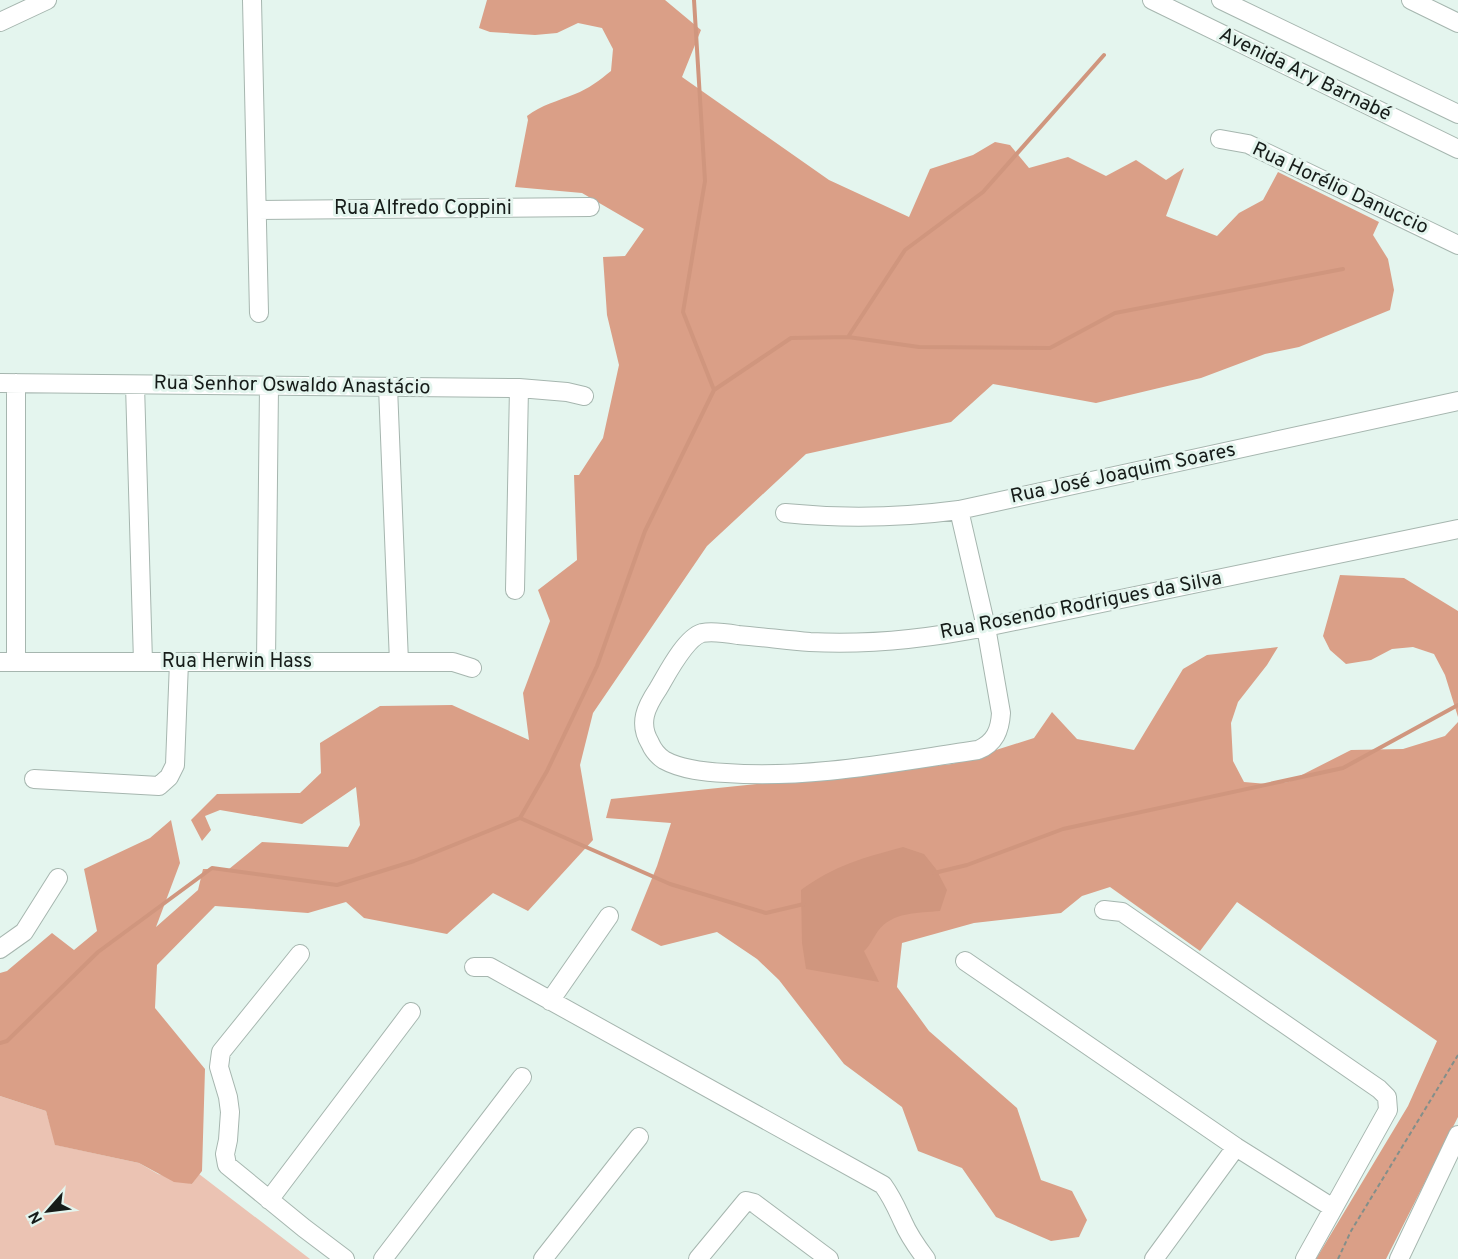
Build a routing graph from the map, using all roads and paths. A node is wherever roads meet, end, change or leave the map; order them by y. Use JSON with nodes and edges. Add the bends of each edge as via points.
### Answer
{"nodes":[{"id":1,"x":47,"y":0,"type":"edge"},
{"id":2,"x":252,"y":0,"type":"edge"},
{"id":3,"x":1152,"y":0,"type":"edge"},
{"id":4,"x":1221,"y":0,"type":"edge"},
{"id":5,"x":1411,"y":0,"type":"edge"},
{"id":6,"x":1433,"y":4,"type":"edge"},
{"id":7,"x":1262,"y":20,"type":"junction"},
{"id":8,"x":0,"y":22,"type":"edge"},
{"id":9,"x":1458,"y":23,"type":"edge"},
{"id":10,"x":1288,"y":32,"type":"junction"},
{"id":11,"x":1248,"y":48,"type":"junction"},
{"id":12,"x":1273,"y":60,"type":"junction"},
{"id":13,"x":1458,"y":114,"type":"edge"},
{"id":14,"x":1220,"y":139,"type":"dead end"},
{"id":15,"x":1458,"y":149,"type":"edge"},
{"id":16,"x":590,"y":207,"type":"dead end"},
{"id":17,"x":257,"y":210,"type":"junction"},
{"id":18,"x":1458,"y":245,"type":"edge"},
{"id":19,"x":259,"y":313,"type":"dead end"},
{"id":20,"x":8,"y":383,"type":"edge"},
{"id":21,"x":135,"y":384,"type":"junction"},
{"id":22,"x":269,"y":386,"type":"junction"},
{"id":23,"x":388,"y":387,"type":"junction"},
{"id":24,"x":519,"y":388,"type":"junction"},
{"id":25,"x":584,"y":396,"type":"dead end"},
{"id":26,"x":1458,"y":401,"type":"edge"},
{"id":27,"x":959,"y":510,"type":"junction"},
{"id":28,"x":785,"y":513,"type":"dead end"},
{"id":29,"x":1458,"y":530,"type":"edge"},
{"id":30,"x":515,"y":590,"type":"dead end"},
{"id":31,"x":986,"y":627,"type":"junction"},
{"id":32,"x":8,"y":662,"type":"edge"},
{"id":33,"x":143,"y":662,"type":"junction"},
{"id":34,"x":179,"y":662,"type":"junction"},
{"id":35,"x":266,"y":662,"type":"junction"},
{"id":36,"x":399,"y":662,"type":"junction"},
{"id":37,"x":472,"y":668,"type":"dead end"},
{"id":38,"x":34,"y":779,"type":"dead end"},
{"id":39,"x":58,"y":878,"type":"dead end"},
{"id":40,"x":1104,"y":910,"type":"dead end"},
{"id":41,"x":609,"y":916,"type":"dead end"},
{"id":42,"x":0,"y":949,"type":"edge"},
{"id":43,"x":300,"y":954,"type":"dead end"},
{"id":44,"x":965,"y":961,"type":"dead end"},
{"id":45,"x":474,"y":967,"type":"dead end"},
{"id":46,"x":550,"y":1001,"type":"junction"},
{"id":47,"x":411,"y":1012,"type":"dead end"},
{"id":48,"x":1458,"y":1055,"type":"edge"},
{"id":49,"x":522,"y":1077,"type":"dead end"},
{"id":50,"x":1458,"y":1134,"type":"edge"},
{"id":51,"x":639,"y":1137,"type":"dead end"},
{"id":52,"x":1236,"y":1147,"type":"junction"},
{"id":53,"x":269,"y":1200,"type":"junction"},
{"id":54,"x":1333,"y":1208,"type":"junction"},
{"id":55,"x":345,"y":1259,"type":"edge"},
{"id":56,"x":383,"y":1259,"type":"edge"},
{"id":57,"x":543,"y":1259,"type":"edge"},
{"id":58,"x":698,"y":1259,"type":"edge"},
{"id":59,"x":829,"y":1259,"type":"edge"},
{"id":60,"x":926,"y":1259,"type":"edge"},
{"id":61,"x":1154,"y":1259,"type":"edge"},
{"id":62,"x":1305,"y":1259,"type":"edge"},
{"id":63,"x":1338,"y":1259,"type":"edge"},
{"id":64,"x":1399,"y":1259,"type":"edge"}],
"edges":[{"from":1,"to":8,"type":"street"},
{"from":2,"to":17,"type":"street"},
{"from":3,"to":11,"type":"street","name":"Avenida Ary Barnabé"},
{"from":4,"to":7,"type":"street","name":"Avenida Ary Barnabé"},
{"from":5,"to":6,"type":"street"},
{"from":6,"to":9,"type":"street"},
{"from":7,"to":10,"type":"street","name":"Avenida Ary Barnabé"},
{"from":7,"to":11,"type":"street"},
{"from":10,"to":12,"type":"street"},
{"from":10,"to":13,"type":"street","name":"Avenida Ary Barnabé"},
{"from":11,"to":12,"type":"street","name":"Avenida Ary Barnabé"},
{"from":12,"to":15,"type":"street","name":"Avenida Ary Barnabé"},
{"from":14,"to":18,"type":"street","name":"Rua Horélio Danuccio","via":[[1248,144]]},
{"from":16,"to":17,"type":"street","name":"Rua Alfredo Coppini"},
{"from":17,"to":19,"type":"street"},
{"from":20,"to":21,"type":"street","name":"Rua Senhor Oswaldo Anastácio"},
{"from":20,"to":32,"type":"street"},
{"from":21,"to":22,"type":"street","name":"Rua Senhor Oswaldo Anastácio"},
{"from":21,"to":33,"type":"street"},
{"from":22,"to":23,"type":"street","name":"Rua Senhor Oswaldo Anastácio"},
{"from":22,"to":35,"type":"street"},
{"from":23,"to":24,"type":"street","name":"Rua Senhor Oswaldo Anastácio"},
{"from":23,"to":36,"type":"street"},
{"from":24,"to":25,"type":"street","name":"Rua Senhor Oswaldo Anastácio"},
{"from":24,"to":30,"type":"street"},
{"from":26,"to":27,"type":"street","name":"Rua José Joaquim Soares"},
{"from":27,"to":28,"type":"street","name":"Rua José Joaquim Soares","via":[[872,518]]},
{"from":27,"to":31,"type":"street"},
{"from":29,"to":31,"type":"street","name":"Rua Rosendo Rodrigues da Silva"},
{"from":31,"to":31,"type":"street","name":"Rua Rosendo Rodrigues da Silva","via":[[922,637],[822,642],[700,634],[686,645],[647,705],[645,732],[665,761],[692,769],[741,774],[796,775],[978,750],[995,738],[1001,712]]},
{"from":32,"to":33,"type":"street","name":"Rua Herwin Hass"},
{"from":33,"to":34,"type":"street","name":"Rua Herwin Hass"},
{"from":34,"to":35,"type":"street","name":"Rua Herwin Hass"},
{"from":34,"to":38,"type":"street","via":[[175,765],[159,786]]},
{"from":35,"to":36,"type":"street","name":"Rua Herwin Hass"},
{"from":36,"to":37,"type":"street","name":"Rua Herwin Hass","via":[[453,662]]},
{"from":39,"to":42,"type":"street","via":[[24,932]]},
{"from":40,"to":54,"type":"street","via":[[1122,912],[1387,1097],[1388,1110]]},
{"from":41,"to":46,"type":"street"},
{"from":43,"to":53,"type":"street","via":[[221,1052],[219,1067],[230,1112],[227,1166]]},
{"from":44,"to":52,"type":"street"},
{"from":45,"to":46,"type":"street","via":[[490,968]]},
{"from":46,"to":60,"type":"street","via":[[882,1185]]},
{"from":47,"to":53,"type":"street"},
{"from":48,"to":63,"type":"path"},
{"from":49,"to":56,"type":"street"},
{"from":50,"to":64,"type":"street"},
{"from":51,"to":57,"type":"street"},
{"from":52,"to":54,"type":"street"},
{"from":52,"to":61,"type":"street"},
{"from":53,"to":55,"type":"street"},
{"from":54,"to":62,"type":"street"},
{"from":58,"to":59,"type":"street","via":[[746,1201]]}]}
